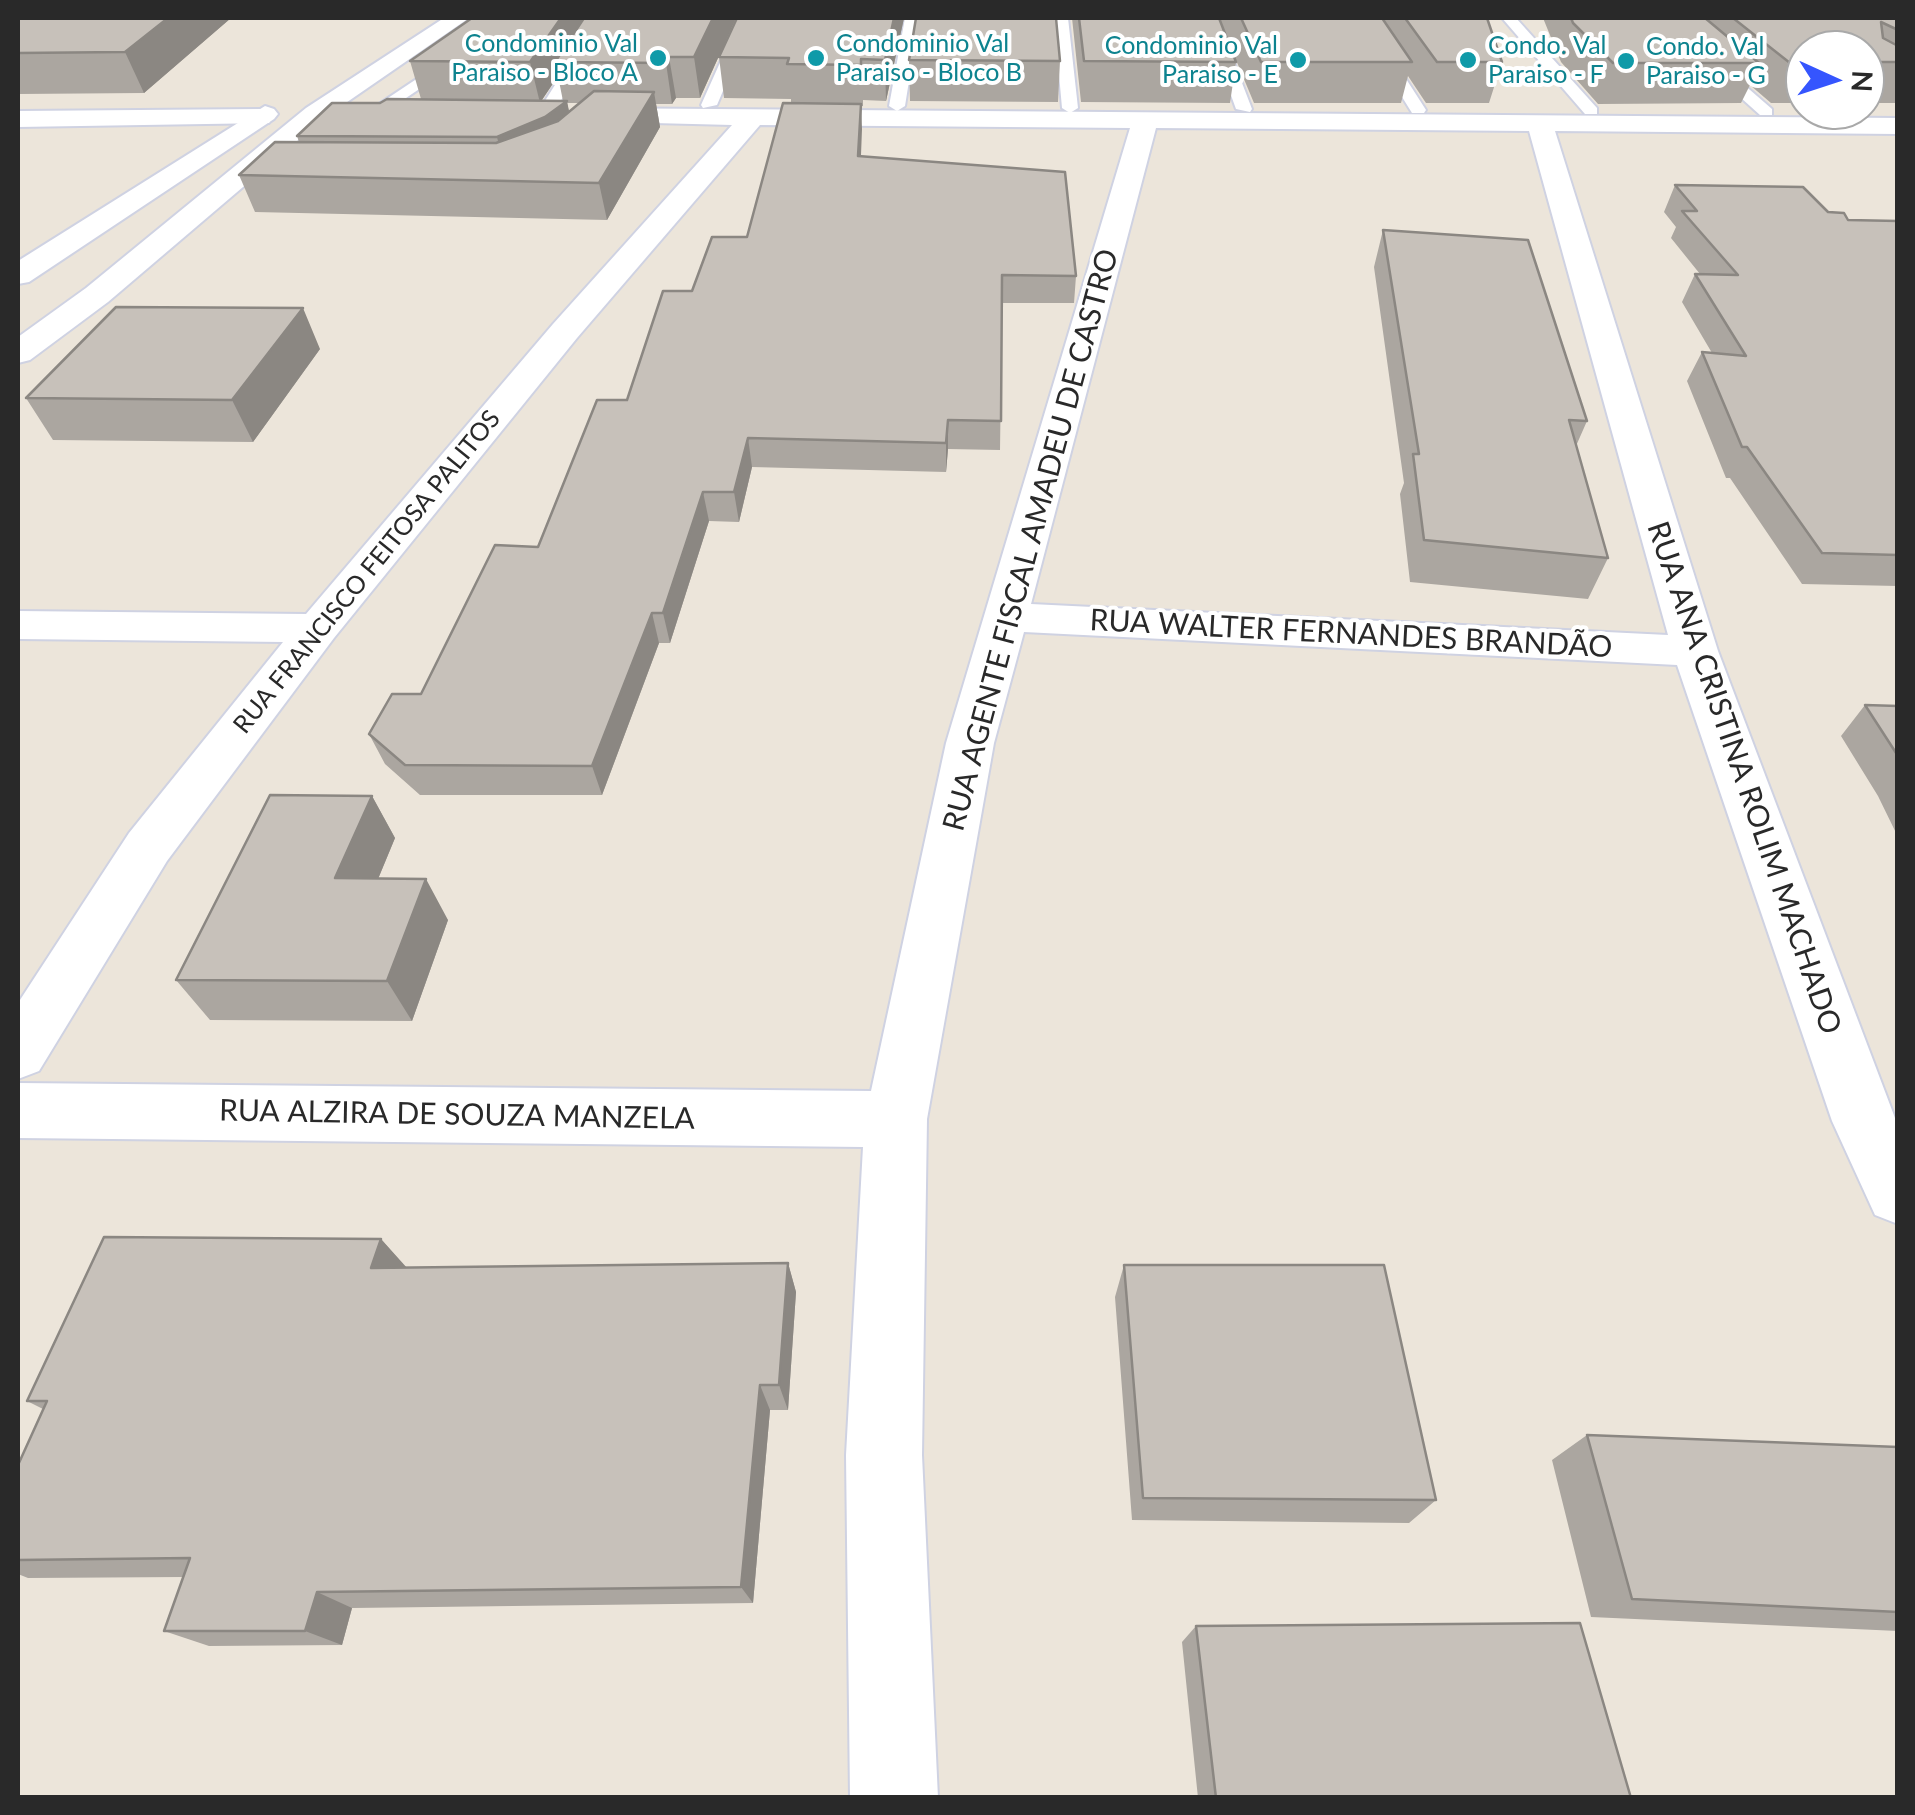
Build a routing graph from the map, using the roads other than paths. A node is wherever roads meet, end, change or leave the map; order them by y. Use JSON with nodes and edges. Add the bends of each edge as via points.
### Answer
{"nodes":[{"id":1,"x":414,"y":18,"type":"edge"},
{"id":2,"x":458,"y":18,"type":"edge"},
{"id":3,"x":517,"y":18,"type":"edge"},
{"id":4,"x":604,"y":18,"type":"edge"},
{"id":5,"x":747,"y":18,"type":"edge"},
{"id":6,"x":759,"y":18,"type":"edge"},
{"id":7,"x":912,"y":18,"type":"edge"},
{"id":8,"x":1046,"y":18,"type":"edge"},
{"id":9,"x":1061,"y":18,"type":"edge"},
{"id":10,"x":1196,"y":18,"type":"edge"},
{"id":11,"x":1210,"y":18,"type":"edge"},
{"id":12,"x":1341,"y":18,"type":"edge"},
{"id":13,"x":1360,"y":18,"type":"edge"},
{"id":14,"x":1498,"y":18,"type":"edge"},
{"id":15,"x":1509,"y":18,"type":"edge"},
{"id":16,"x":1647,"y":18,"type":"edge"},
{"id":17,"x":1658,"y":18,"type":"edge"},
{"id":18,"x":888,"y":53,"type":"edge"},
{"id":19,"x":540,"y":112,"type":"joint"},
{"id":20,"x":315,"y":113,"type":"junction"},
{"id":21,"x":722,"y":113,"type":"junction"},
{"id":22,"x":888,"y":113,"type":"junction"},
{"id":23,"x":372,"y":114,"type":"junction"},
{"id":24,"x":410,"y":114,"type":"edge"},
{"id":25,"x":1063,"y":114,"type":"junction"},
{"id":26,"x":596,"y":116,"type":"junction"},
{"id":27,"x":1238,"y":116,"type":"junction"},
{"id":28,"x":260,"y":117,"type":"junction"},
{"id":29,"x":1412,"y":117,"type":"junction"},
{"id":30,"x":18,"y":118,"type":"edge"},
{"id":31,"x":1767,"y":118,"type":"junction"},
{"id":32,"x":1581,"y":120,"type":"junction"},
{"id":33,"x":1145,"y":122,"type":"junction"},
{"id":34,"x":1898,"y":126,"type":"edge"},
{"id":35,"x":572,"y":138,"type":"edge"},
{"id":36,"x":245,"y":170,"type":"junction"},
{"id":37,"x":282,"y":170,"type":"edge"},
{"id":38,"x":18,"y":275,"type":"edge"},
{"id":39,"x":18,"y":353,"type":"edge"},
{"id":40,"x":1007,"y":616,"type":"junction"},
{"id":41,"x":18,"y":625,"type":"edge"},
{"id":42,"x":318,"y":628,"type":"junction"},
{"id":43,"x":1695,"y":651,"type":"junction"},
{"id":44,"x":18,"y":1053,"type":"edge"},
{"id":45,"x":18,"y":1111,"type":"edge"},
{"id":46,"x":896,"y":1119,"type":"junction"},
{"id":47,"x":1880,"y":1121,"type":"edge"},
{"id":48,"x":1898,"y":1194,"type":"edge"},
{"id":49,"x":894,"y":1798,"type":"edge"}],
"edges":[{"from":1,"to":28,"type":"street"},
{"from":2,"to":20,"type":"street"},
{"from":3,"to":23,"type":"lane"},
{"from":4,"to":19,"type":"lane"},
{"from":5,"to":21,"type":"lane"},
{"from":6,"to":21,"type":"lane"},
{"from":7,"to":22,"type":"lane"},
{"from":8,"to":25,"type":"lane"},
{"from":9,"to":25,"type":"lane"},
{"from":10,"to":27,"type":"lane"},
{"from":11,"to":27,"type":"lane"},
{"from":12,"to":29,"type":"lane"},
{"from":13,"to":29,"type":"lane"},
{"from":14,"to":32,"type":"lane"},
{"from":15,"to":32,"type":"lane"},
{"from":16,"to":31,"type":"lane"},
{"from":17,"to":31,"type":"lane"},
{"from":18,"to":22,"type":"lane"},
{"from":19,"to":26,"type":"street"},
{"from":20,"to":23,"type":"street"},
{"from":20,"to":36,"type":"street"},
{"from":21,"to":22,"type":"street"},
{"from":21,"to":26,"type":"street"},
{"from":21,"to":42,"type":"street","name":"RUA FRANCISCO FEITOSA PALITOS","via":[[565,332]]},
{"from":22,"to":25,"type":"street"},
{"from":23,"to":24,"type":"street"},
{"from":25,"to":33,"type":"street"},
{"from":26,"to":35,"type":"lane"},
{"from":27,"to":29,"type":"street"},
{"from":27,"to":33,"type":"street"},
{"from":28,"to":30,"type":"street"},
{"from":28,"to":38,"type":"street"},
{"from":29,"to":32,"type":"street"},
{"from":31,"to":32,"type":"street"},
{"from":31,"to":34,"type":"street"},
{"from":32,"to":43,"type":"street","name":"RUA ANA CRISTINA ROLIM MACHADO"},
{"from":33,"to":40,"type":"street","name":"RUA AGENTE FISCAL AMADEU DE CASTRO"},
{"from":36,"to":37,"type":"lane"},
{"from":36,"to":39,"type":"street"},
{"from":40,"to":43,"type":"street","name":"RUA WALTER FERNANDES BRANDÃO"},
{"from":40,"to":46,"type":"street","name":"RUA AGENTE FISCAL AMADEU DE CASTRO","via":[[970,742]]},
{"from":41,"to":42,"type":"street"},
{"from":42,"to":44,"type":"street","name":"RUA FRANCISCO FEITOSA PALITOS","via":[[148,847]]},
{"from":43,"to":47,"type":"street","name":"RUA ANA CRISTINA ROLIM MACHADO"},
{"from":45,"to":46,"type":"street","name":"RUA ALZIRA DE SOUZA MANZELA"},
{"from":46,"to":49,"type":"street","name":"RUA AGENTE FISCAL AMADEU DE CASTRO","via":[[884,1455]]},
{"from":47,"to":48,"type":"street","name":"RUA ANA CRISTINA ROLIM MACHADO"}]}
